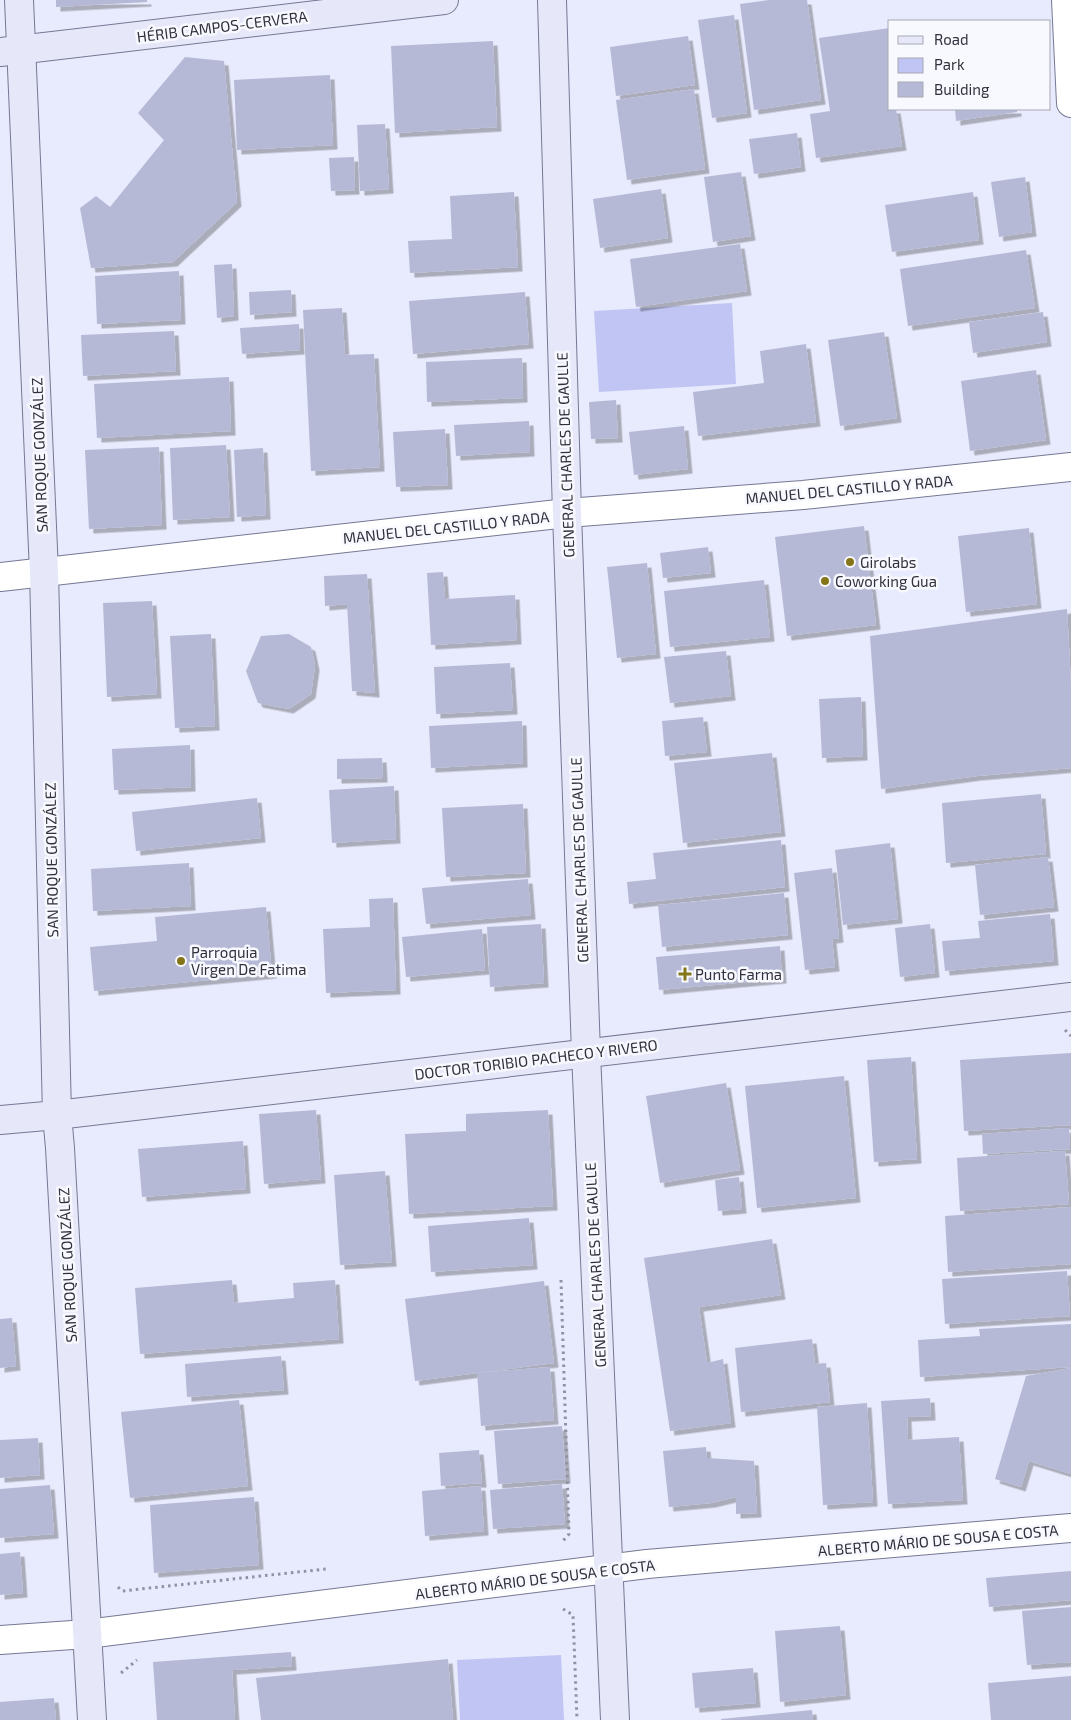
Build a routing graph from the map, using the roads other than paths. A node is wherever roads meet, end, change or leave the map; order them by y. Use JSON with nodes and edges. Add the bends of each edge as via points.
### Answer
{"nodes":[{"id":1,"x":19,"y":0,"type":"edge"},
{"id":2,"x":444,"y":0,"type":"edge"},
{"id":3,"x":552,"y":0,"type":"edge"},
{"id":4,"x":1066,"y":0,"type":"edge"},
{"id":5,"x":11,"y":50,"type":"edge"},
{"id":6,"x":1071,"y":103,"type":"edge"},
{"id":7,"x":1071,"y":467,"type":"edge"},
{"id":8,"x":567,"y":513,"type":"junction"},
{"id":9,"x":44,"y":572,"type":"junction"},
{"id":10,"x":0,"y":577,"type":"edge"},
{"id":11,"x":1071,"y":997,"type":"edge"},
{"id":12,"x":586,"y":1053,"type":"junction"},
{"id":13,"x":57,"y":1115,"type":"junction"},
{"id":14,"x":0,"y":1120,"type":"edge"},
{"id":15,"x":1071,"y":1528,"type":"edge"},
{"id":16,"x":608,"y":1569,"type":"junction"},
{"id":17,"x":87,"y":1634,"type":"junction"},
{"id":18,"x":0,"y":1640,"type":"edge"},
{"id":19,"x":92,"y":1720,"type":"edge"},
{"id":20,"x":615,"y":1720,"type":"edge"}],
"edges":[{"from":1,"to":5,"type":"street","name":"SAN ROQUE GONZÁLEZ"},
{"from":2,"to":5,"type":"street","name":"HÉRIB CAMPOS-CERVERA"},
{"from":3,"to":8,"type":"street","name":"GENERAL CHARLES DE GAULLE"},
{"from":4,"to":6,"type":"street"},
{"from":5,"to":9,"type":"street","name":"SAN ROQUE GONZÁLEZ"},
{"from":7,"to":8,"type":"street","name":"MANUEL DEL CASTILLO Y RADA","via":[[803,495]]},
{"from":8,"to":9,"type":"street","name":"MANUEL DEL CASTILLO Y RADA"},
{"from":8,"to":12,"type":"street","name":"GENERAL CHARLES DE GAULLE"},
{"from":9,"to":10,"type":"street","name":"MANUEL DEL CASTILLO Y RADA"},
{"from":9,"to":13,"type":"street","name":"SAN ROQUE GONZÁLEZ"},
{"from":11,"to":12,"type":"street","name":"DOCTOR TORIBIO PACHECO Y RIVERO"},
{"from":12,"to":13,"type":"street","name":"DOCTOR TORIBIO PACHECO Y RIVERO"},
{"from":12,"to":16,"type":"street","name":"GENERAL CHARLES DE GAULLE"},
{"from":13,"to":14,"type":"street","name":"DOCTOR TORIBIO PACHECO Y RIVERO"},
{"from":13,"to":17,"type":"street","name":"SAN ROQUE GONZÁLEZ"},
{"from":15,"to":16,"type":"street","name":"ALBERTO MÁRIO DE SOUSA E COSTA"},
{"from":16,"to":17,"type":"street","name":"ALBERTO MÁRIO DE SOUSA E COSTA"},
{"from":16,"to":20,"type":"street","name":"GENERAL CHARLES DE GAULLE"},
{"from":17,"to":18,"type":"street","name":"ALBERTO MÁRIO DE SOUSA E COSTA"},
{"from":17,"to":19,"type":"street","name":"SAN ROQUE GONZÁLEZ"}]}
